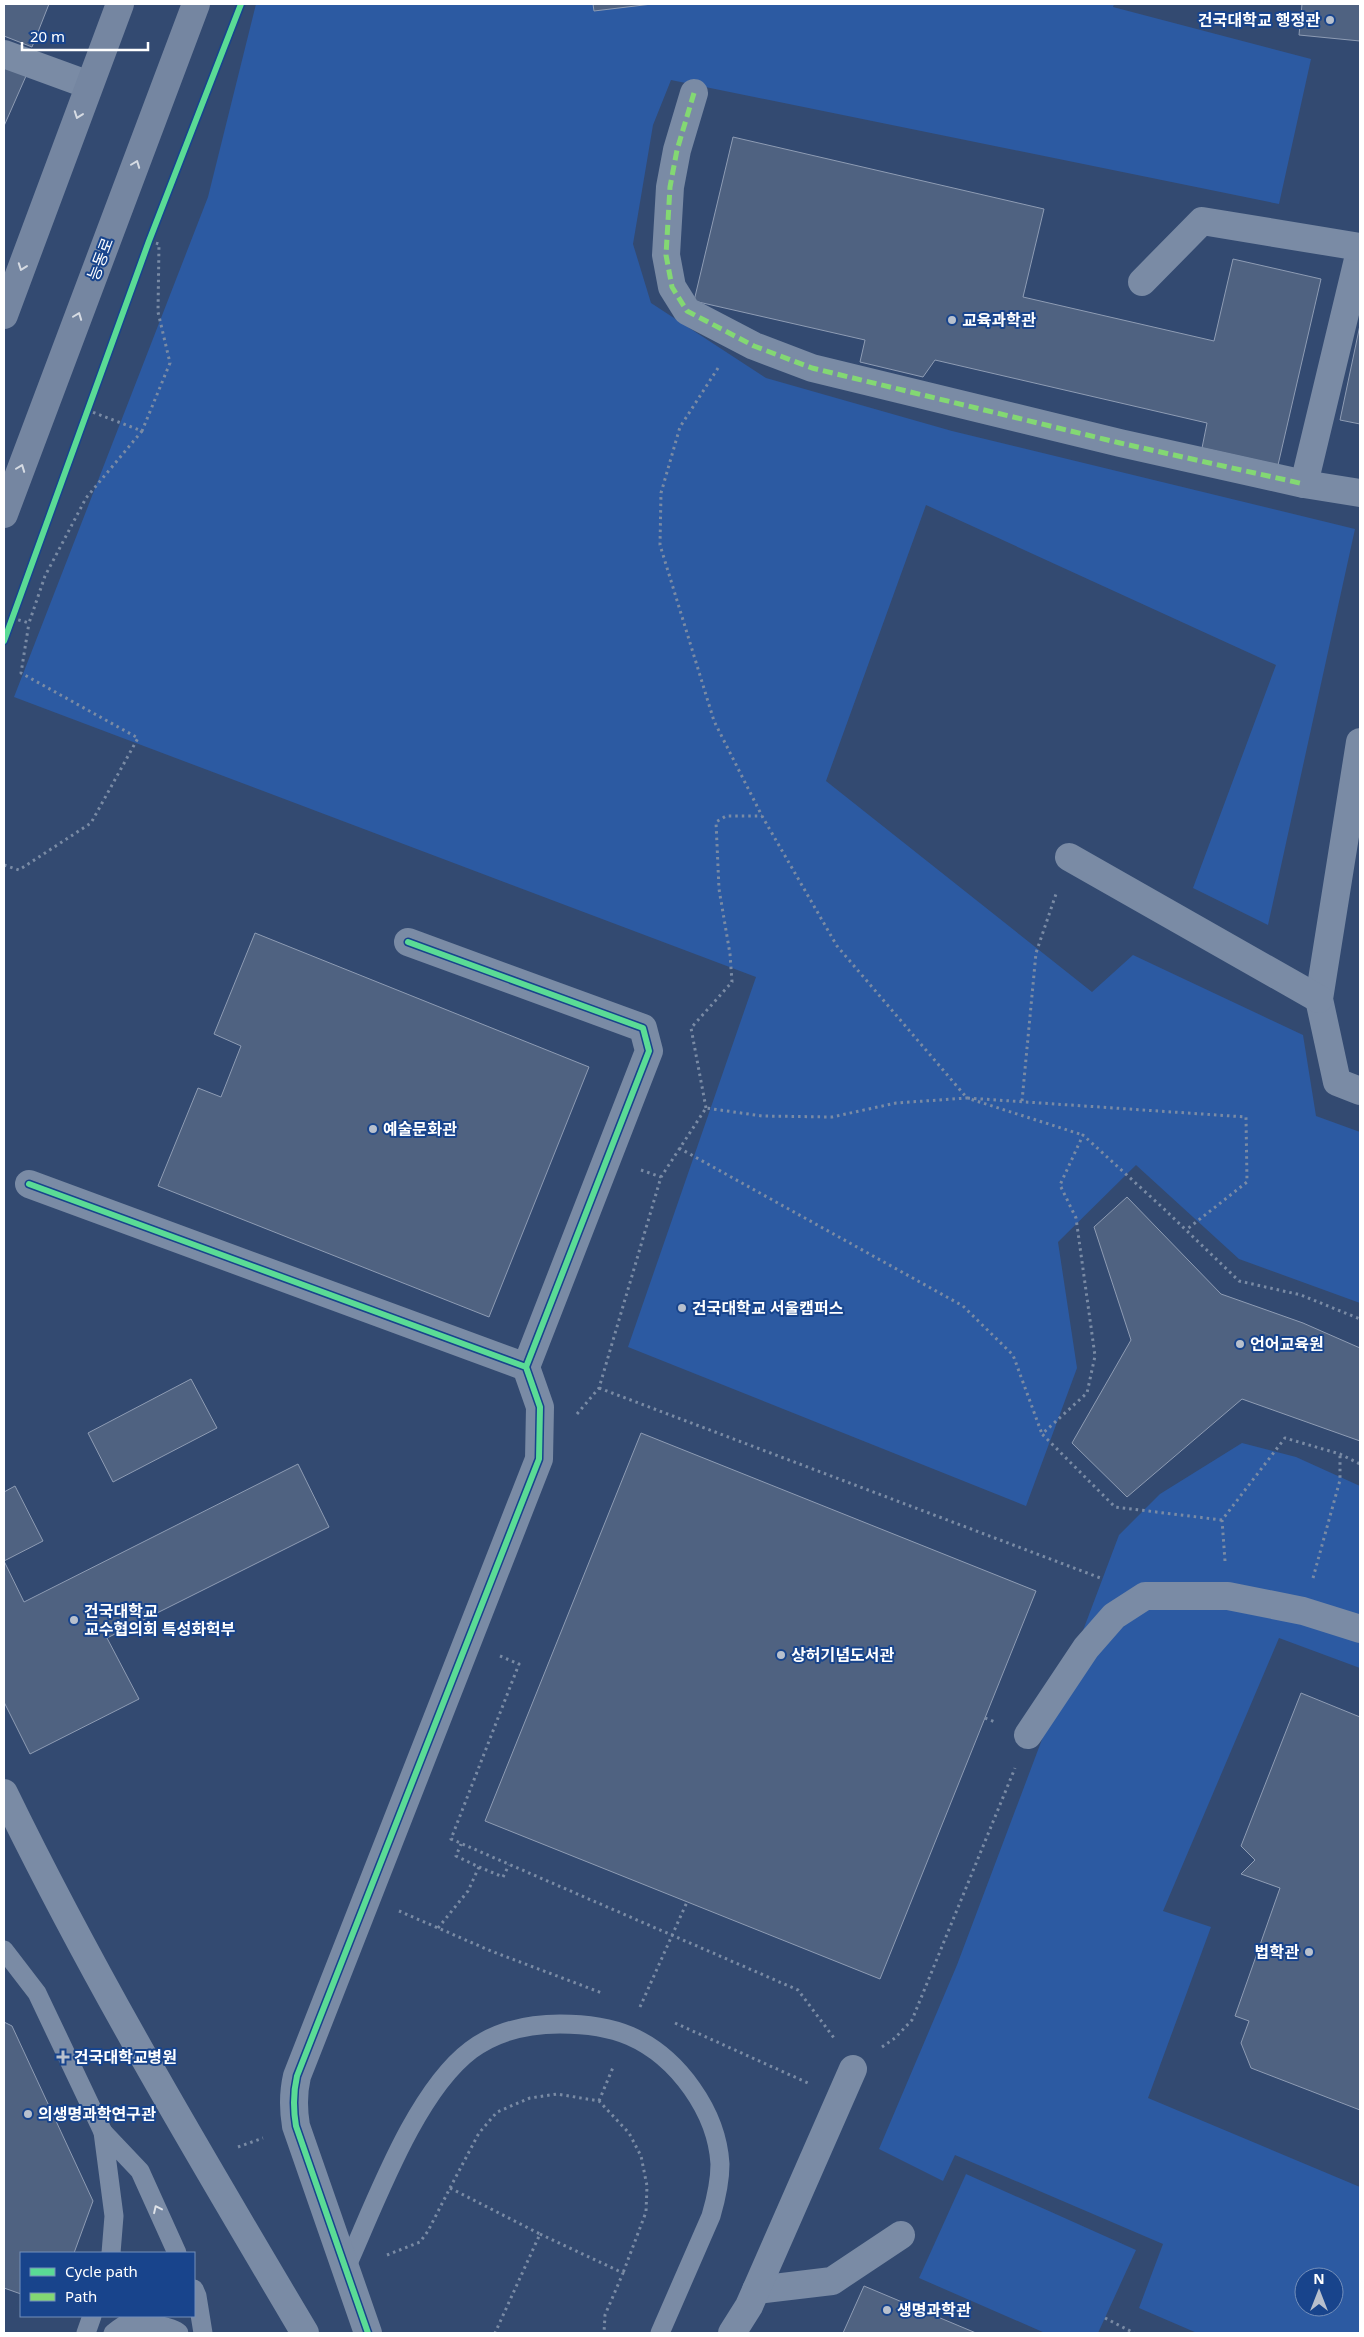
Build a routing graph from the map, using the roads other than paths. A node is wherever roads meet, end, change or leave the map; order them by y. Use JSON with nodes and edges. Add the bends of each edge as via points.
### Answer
{"nodes":[{"id":1,"x":120,"y":4,"type":"edge"},
{"id":2,"x":196,"y":4,"type":"edge"},
{"id":3,"x":4,"y":54,"type":"edge"},
{"id":4,"x":89,"y":85,"type":"junction"},
{"id":5,"x":694,"y":93,"type":"dead end"},
{"id":6,"x":1360,"y":247,"type":"edge"},
{"id":7,"x":1360,"y":251,"type":"edge"},
{"id":8,"x":1142,"y":282,"type":"dead end"},
{"id":9,"x":4,"y":315,"type":"edge"},
{"id":10,"x":1304,"y":484,"type":"junction"},
{"id":11,"x":1360,"y":493,"type":"edge"},
{"id":12,"x":4,"y":514,"type":"edge"},
{"id":13,"x":1360,"y":742,"type":"edge"},
{"id":14,"x":1069,"y":857,"type":"road end"},
{"id":15,"x":408,"y":942,"type":"dead end"},
{"id":16,"x":1319,"y":999,"type":"junction"},
{"id":17,"x":1360,"y":1092,"type":"edge"},
{"id":18,"x":30,"y":1184,"type":"dead end"},
{"id":19,"x":526,"y":1367,"type":"junction"},
{"id":20,"x":1360,"y":1629,"type":"edge"},
{"id":21,"x":1028,"y":1735,"type":"road end"},
{"id":22,"x":4,"y":1793,"type":"edge"},
{"id":23,"x":4,"y":1950,"type":"edge"},
{"id":24,"x":853,"y":2069,"type":"road end"},
{"id":25,"x":104,"y":2132,"type":"junction"},
{"id":26,"x":901,"y":2235,"type":"dead end"},
{"id":27,"x":111,"y":2252,"type":"edge"},
{"id":28,"x":177,"y":2252,"type":"edge"},
{"id":29,"x":346,"y":2268,"type":"junction"},
{"id":30,"x":756,"y":2290,"type":"junction"},
{"id":31,"x":195,"y":2291,"type":"edge"},
{"id":32,"x":92,"y":2317,"type":"edge"},
{"id":33,"x":86,"y":2333,"type":"edge"},
{"id":34,"x":113,"y":2333,"type":"edge"},
{"id":35,"x":179,"y":2333,"type":"edge"},
{"id":36,"x":204,"y":2333,"type":"edge"},
{"id":37,"x":305,"y":2333,"type":"edge"},
{"id":38,"x":368,"y":2333,"type":"edge"},
{"id":39,"x":660,"y":2333,"type":"edge"},
{"id":40,"x":732,"y":2333,"type":"edge"}],
"edges":[{"from":1,"to":4,"type":"main road"},
{"from":12,"to":2,"type":"main road","name":"능동로","one_way":true},
{"from":3,"to":4,"type":"street"},
{"from":4,"to":9,"type":"main road","one_way":true},
{"from":5,"to":10,"type":"street","via":[[670,187],[666,255],[672,287],[687,311],[754,346],[812,368],[1130,446]]},
{"from":6,"to":8,"type":"street","via":[[1202,221]]},
{"from":7,"to":10,"type":"street"},
{"from":10,"to":11,"type":"street"},
{"from":13,"to":16,"type":"street"},
{"from":14,"to":16,"type":"street"},
{"from":15,"to":19,"type":"street","via":[[643,1028],[648,1051]]},
{"from":16,"to":17,"type":"street","via":[[1336,1082]]},
{"from":18,"to":19,"type":"street"},
{"from":19,"to":29,"type":"street","via":[[540,1407],[539,1459],[297,2076],[293,2108],[296,2126]]},
{"from":20,"to":21,"type":"street","via":[[1304,1611],[1228,1596],[1145,1596],[1114,1616],[1086,1648]]},
{"from":22,"to":37,"type":"street","via":[[84,1947],[203,2160]]},
{"from":23,"to":25,"type":"lane","via":[[37,1993]]},
{"from":24,"to":30,"type":"street"},
{"from":25,"to":27,"type":"lane","via":[[114,2216]]},
{"from":28,"to":25,"type":"lane","one_way":true,"via":[[140,2171]]},
{"from":26,"to":30,"type":"street","via":[[832,2281]]},
{"from":29,"to":38,"type":"street"},
{"from":29,"to":39,"type":"lane","via":[[425,2103],[470,2050],[515,2028],[542,2024],[590,2025],[631,2036],[679,2072],[708,2115],[716,2138],[720,2164],[717,2196]]},
{"from":30,"to":40,"type":"street"},
{"from":31,"to":36,"type":"lane"},
{"from":32,"to":33,"type":"lane"},
{"from":34,"to":35,"type":"lane","via":[[128,2323],[153,2324]]}]}
